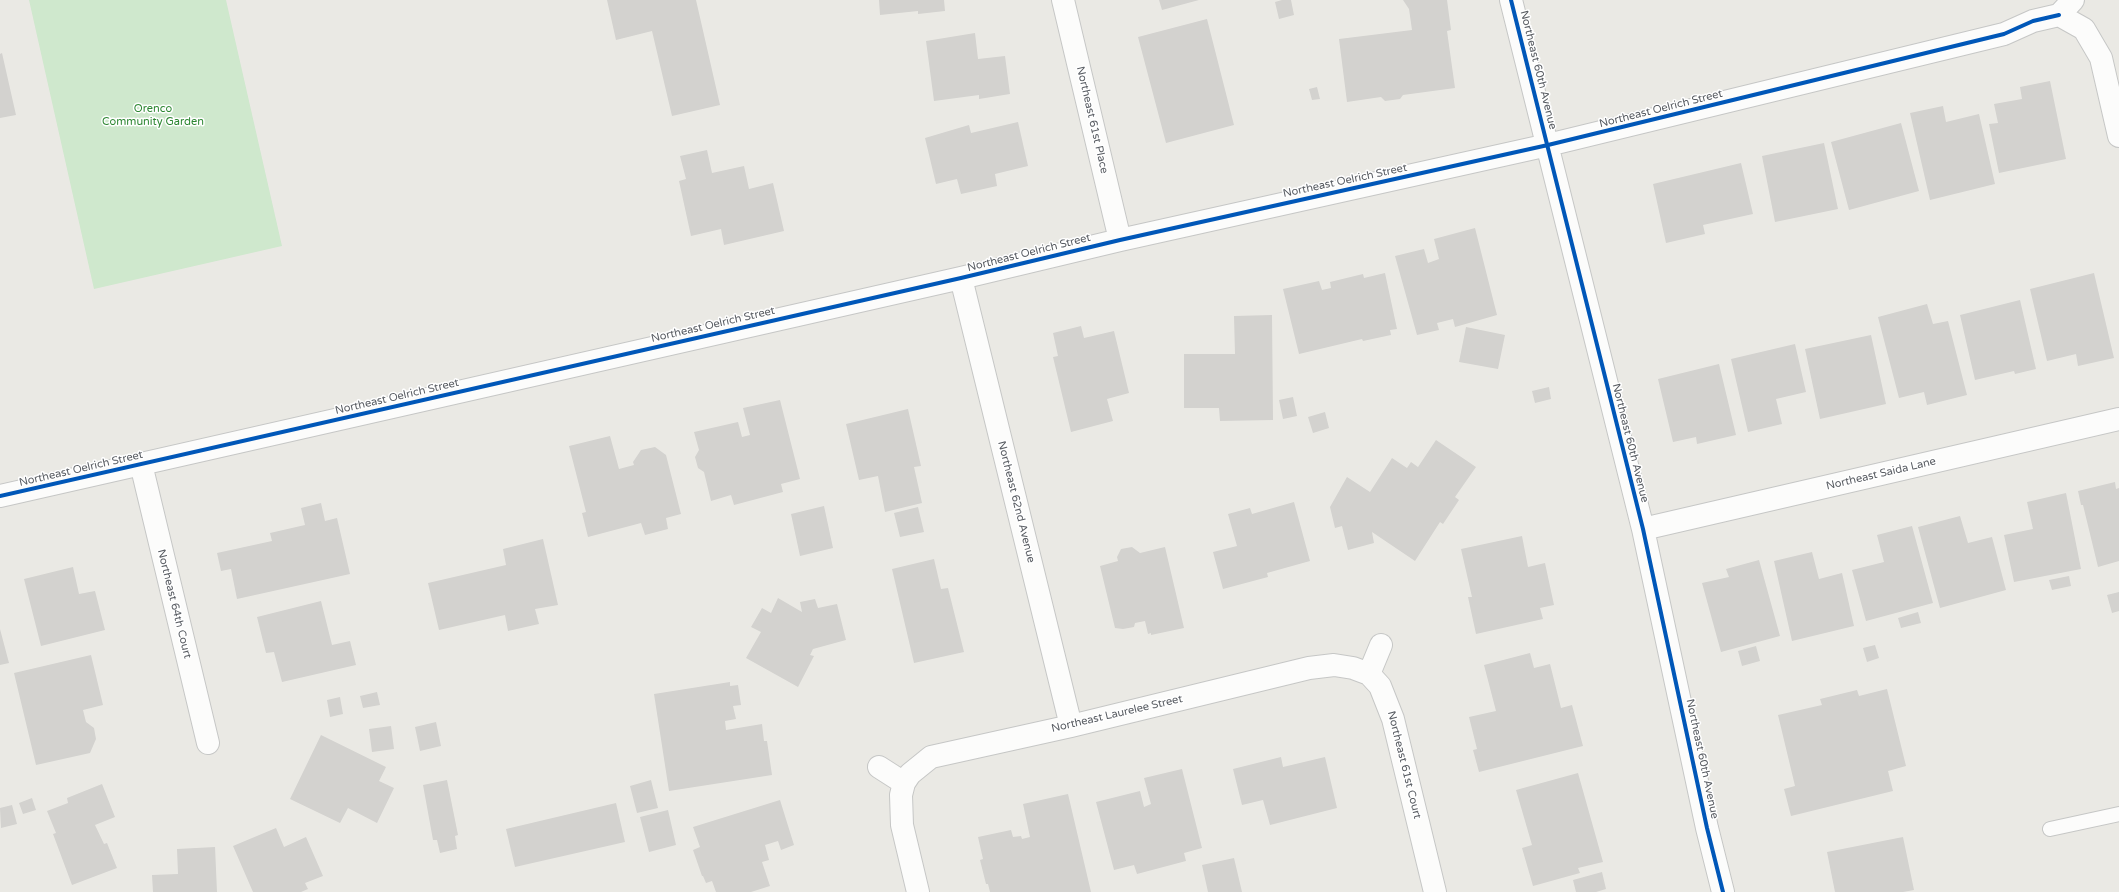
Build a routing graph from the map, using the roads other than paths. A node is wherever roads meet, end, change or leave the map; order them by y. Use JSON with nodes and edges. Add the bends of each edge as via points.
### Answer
{"nodes":[{"id":1,"x":1064,"y":0,"type":"edge"},
{"id":2,"x":1511,"y":0,"type":"edge"},
{"id":3,"x":2066,"y":7,"type":"edge"},
{"id":4,"x":2119,"y":136,"type":"edge"},
{"id":5,"x":1548,"y":145,"type":"junction"},
{"id":6,"x":1120,"y":240,"type":"junction"},
{"id":7,"x":961,"y":278,"type":"junction"},
{"id":8,"x":2119,"y":419,"type":"edge"},
{"id":9,"x":141,"y":464,"type":"junction"},
{"id":10,"x":0,"y":496,"type":"edge"},
{"id":11,"x":1643,"y":529,"type":"junction"},
{"id":12,"x":1381,"y":645,"type":"dead end"},
{"id":13,"x":1369,"y":674,"type":"junction"},
{"id":14,"x":1071,"y":726,"type":"junction"},
{"id":15,"x":208,"y":743,"type":"dead end"},
{"id":16,"x":879,"y":767,"type":"dead end"},
{"id":17,"x":904,"y":783,"type":"junction"},
{"id":18,"x":2119,"y":814,"type":"edge"},
{"id":19,"x":2050,"y":829,"type":"dead end"},
{"id":20,"x":918,"y":892,"type":"edge"},
{"id":21,"x":1435,"y":892,"type":"edge"},
{"id":22,"x":1723,"y":892,"type":"edge"}],
"edges":[{"from":1,"to":6,"type":"street","name":"Northeast 61st Place"},
{"from":2,"to":5,"type":"street","name":"Northeast 60th Avenue"},
{"from":3,"to":4,"type":"street","via":[[2084,28],[2101,58]]},
{"from":3,"to":5,"type":"street","name":"Northeast Oelrich Street","via":[[2004,34]]},
{"from":5,"to":6,"type":"street","name":"Northeast Oelrich Street"},
{"from":5,"to":11,"type":"street","name":"Northeast 60th Avenue"},
{"from":6,"to":7,"type":"street","name":"Northeast Oelrich Street"},
{"from":7,"to":9,"type":"street","name":"Northeast Oelrich Street"},
{"from":7,"to":14,"type":"street","name":"Northeast 62nd Avenue"},
{"from":8,"to":11,"type":"street","name":"Northeast Saida Lane"},
{"from":9,"to":10,"type":"street","name":"Northeast Oelrich Street"},
{"from":9,"to":15,"type":"street","name":"Northeast 64th Court"},
{"from":11,"to":22,"type":"street","name":"Northeast 60th Avenue"},
{"from":12,"to":13,"type":"street"},
{"from":13,"to":14,"type":"street","name":"Northeast Laurelee Street","via":[[1334,665],[1309,668]]},
{"from":13,"to":21,"type":"street","name":"Northeast 61st Court","via":[[1380,686],[1394,719]]},
{"from":14,"to":17,"type":"street","name":"Northeast Laurelee Street","via":[[931,757],[910,774]]},
{"from":16,"to":17,"type":"street"},
{"from":17,"to":20,"type":"street","via":[[901,795],[902,825]]},
{"from":18,"to":19,"type":"lane"}]}
